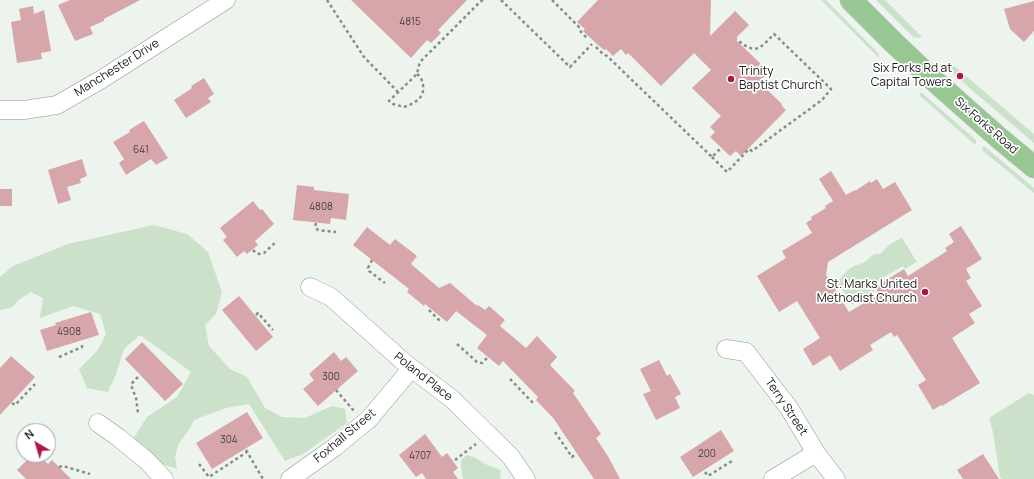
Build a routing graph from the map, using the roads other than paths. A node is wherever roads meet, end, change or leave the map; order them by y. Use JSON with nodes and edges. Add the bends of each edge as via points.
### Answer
{"nodes":[{"id":1,"x":226,"y":0,"type":"edge"},
{"id":2,"x":852,"y":0,"type":"edge"},
{"id":3,"x":0,"y":110,"type":"edge"},
{"id":4,"x":1034,"y":167,"type":"edge"},
{"id":5,"x":310,"y":287,"type":"dead end"},
{"id":6,"x":726,"y":349,"type":"dead end"},
{"id":7,"x":411,"y":369,"type":"junction"},
{"id":8,"x":98,"y":423,"type":"dead end"},
{"id":9,"x":816,"y":453,"type":"junction"},
{"id":10,"x":164,"y":479,"type":"edge"},
{"id":11,"x":290,"y":479,"type":"edge"},
{"id":12,"x":526,"y":479,"type":"edge"},
{"id":13,"x":773,"y":479,"type":"edge"},
{"id":14,"x":836,"y":479,"type":"edge"}],
"edges":[{"from":1,"to":3,"type":"street","name":"Manchester Drive","via":[[102,79],[57,104],[24,110]]},
{"from":2,"to":4,"type":"main road","name":"Six Forks Road","via":[[929,76]]},
{"from":5,"to":7,"type":"street","name":"Poland Place","via":[[331,297]]},
{"from":6,"to":9,"type":"street","name":"Terry Street","via":[[746,352],[789,408]]},
{"from":7,"to":11,"type":"street","name":"Foxhall Street","via":[[369,419],[335,448]]},
{"from":7,"to":12,"type":"street","name":"Poland Place","via":[[452,399],[511,457]]},
{"from":8,"to":10,"type":"street","via":[[146,460]]},
{"from":9,"to":13,"type":"street"},
{"from":9,"to":14,"type":"street","name":"Terry Street"}]}
